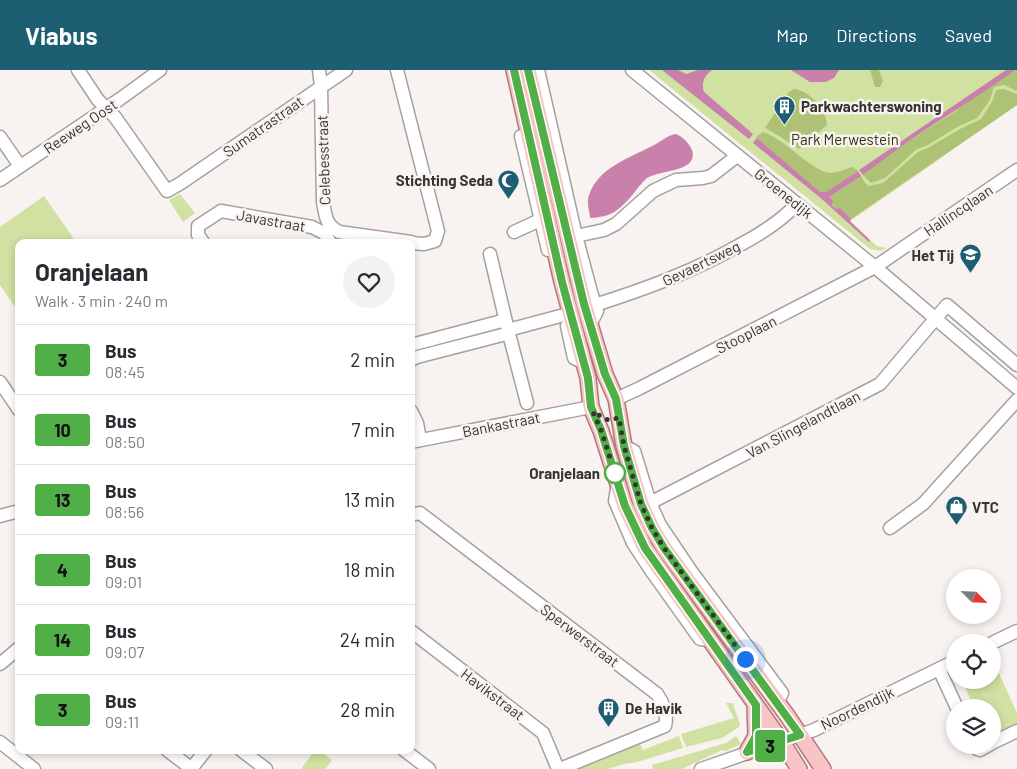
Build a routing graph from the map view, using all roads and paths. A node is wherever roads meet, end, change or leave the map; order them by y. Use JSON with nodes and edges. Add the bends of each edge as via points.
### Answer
{"nodes":[{"id":1,"x":78,"y":70,"type":"edge"},
{"id":2,"x":160,"y":70,"type":"edge"},
{"id":3,"x":319,"y":70,"type":"edge"},
{"id":4,"x":346,"y":70,"type":"edge"},
{"id":5,"x":397,"y":70,"type":"edge"},
{"id":6,"x":507,"y":70,"type":"edge"},
{"id":7,"x":514,"y":70,"type":"edge"},
{"id":8,"x":528,"y":70,"type":"edge"},
{"id":9,"x":538,"y":70,"type":"edge"},
{"id":10,"x":632,"y":70,"type":"edge"},
{"id":11,"x":321,"y":86,"type":"junction"},
{"id":12,"x":107,"y":108,"type":"junction"},
{"id":13,"x":0,"y":138,"type":"edge"},
{"id":14,"x":737,"y":156,"type":"junction"},
{"id":15,"x":20,"y":166,"type":"junction"},
{"id":16,"x":1017,"y":170,"type":"edge"},
{"id":17,"x":0,"y":180,"type":"edge"},
{"id":18,"x":797,"y":204,"type":"junction"},
{"id":19,"x":326,"y":220,"type":"joint"},
{"id":20,"x":540,"y":220,"type":"junction"},
{"id":21,"x":514,"y":232,"type":"dead end"},
{"id":22,"x":576,"y":236,"type":"junction"},
{"id":23,"x":200,"y":239,"type":"edge"},
{"id":24,"x":328,"y":239,"type":"edge"},
{"id":25,"x":385,"y":239,"type":"edge"},
{"id":26,"x":415,"y":243,"type":"edge"},
{"id":27,"x":490,"y":254,"type":"dead end"},
{"id":28,"x":875,"y":267,"type":"junction"},
{"id":29,"x":595,"y":305,"type":"junction"},
{"id":30,"x":564,"y":315,"type":"junction"},
{"id":31,"x":936,"y":318,"type":"junction"},
{"id":32,"x":590,"y":325,"type":"junction"},
{"id":33,"x":507,"y":326,"type":"junction"},
{"id":34,"x":415,"y":344,"type":"edge"},
{"id":35,"x":415,"y":359,"type":"edge"},
{"id":36,"x":584,"y":363,"type":"junction"},
{"id":37,"x":1017,"y":365,"type":"edge"},
{"id":38,"x":0,"y":382,"type":"edge"},
{"id":39,"x":590,"y":386,"type":"junction"},
{"id":40,"x":1017,"y":388,"type":"edge"},
{"id":41,"x":614,"y":395,"type":"junction"},
{"id":42,"x":527,"y":403,"type":"dead end"},
{"id":43,"x":1016,"y":403,"type":"edge"},
{"id":44,"x":15,"y":404,"type":"edge"},
{"id":45,"x":592,"y":410,"type":"junction"},
{"id":46,"x":619,"y":418,"type":"junction"},
{"id":47,"x":415,"y":419,"type":"edge"},
{"id":48,"x":416,"y":441,"type":"edge"},
{"id":49,"x":624,"y":446,"type":"junction"},
{"id":50,"x":650,"y":503,"type":"junction"},
{"id":51,"x":15,"y":512,"type":"edge"},
{"id":52,"x":415,"y":514,"type":"edge"},
{"id":53,"x":0,"y":516,"type":"edge"},
{"id":54,"x":890,"y":528,"type":"dead end"},
{"id":55,"x":1017,"y":631,"type":"edge"},
{"id":56,"x":415,"y":634,"type":"edge"},
{"id":57,"x":1001,"y":639,"type":"edge"},
{"id":58,"x":15,"y":651,"type":"edge"},
{"id":59,"x":0,"y":664,"type":"edge"},
{"id":60,"x":946,"y":665,"type":"edge"},
{"id":61,"x":939,"y":668,"type":"junction"},
{"id":62,"x":953,"y":699,"type":"edge"},
{"id":63,"x":778,"y":703,"type":"junction"},
{"id":64,"x":756,"y":705,"type":"junction"},
{"id":65,"x":1017,"y":731,"type":"edge"},
{"id":66,"x":800,"y":735,"type":"junction"},
{"id":67,"x":1001,"y":739,"type":"edge"},
{"id":68,"x":0,"y":742,"type":"edge"},
{"id":69,"x":782,"y":742,"type":"junction"},
{"id":70,"x":747,"y":752,"type":"junction"},
{"id":71,"x":15,"y":754,"type":"edge"},
{"id":72,"x":15,"y":754,"type":"edge"},
{"id":73,"x":172,"y":754,"type":"edge"},
{"id":74,"x":203,"y":754,"type":"edge"},
{"id":75,"x":246,"y":754,"type":"edge"},
{"id":76,"x":409,"y":754,"type":"edge"},
{"id":77,"x":34,"y":769,"type":"edge"},
{"id":78,"x":191,"y":769,"type":"edge"},
{"id":79,"x":266,"y":769,"type":"edge"},
{"id":80,"x":429,"y":769,"type":"edge"},
{"id":81,"x":559,"y":769,"type":"edge"},
{"id":82,"x":701,"y":769,"type":"edge"},
{"id":83,"x":798,"y":769,"type":"edge"},
{"id":84,"x":823,"y":769,"type":"edge"}],
"edges":[{"from":1,"to":12,"type":"street"},
{"from":2,"to":12,"type":"street","name":"Reeweg Oost"},
{"from":3,"to":11,"type":"street","name":"Celebesstraat"},
{"from":4,"to":11,"type":"street","name":"Sumatrastraat"},
{"from":5,"to":26,"type":"street","name":"Javastraat","via":[[438,231],[435,241]]},
{"from":6,"to":20,"type":"street"},
{"from":7,"to":36,"type":"main road","via":[[562,282]]},
{"from":8,"to":32,"type":"main road"},
{"from":9,"to":22,"type":"street"},
{"from":10,"to":14,"type":"street","name":"Groenedijk"},
{"from":11,"to":12,"type":"street","name":"Sumatrastraat","via":[[167,191]]},
{"from":11,"to":19,"type":"street","name":"Celebesstraat"},
{"from":12,"to":15,"type":"street","name":"Reeweg Oost"},
{"from":13,"to":15,"type":"street"},
{"from":14,"to":18,"type":"street","name":"Groenedijk"},
{"from":14,"to":22,"type":"street","via":[[711,176],[676,180],[652,192],[616,224],[604,230]]},
{"from":15,"to":17,"type":"street","name":"Reeweg Oost"},
{"from":16,"to":28,"type":"street","name":"Hallincqlaan"},
{"from":18,"to":28,"type":"street","name":"Groenedijk"},
{"from":18,"to":29,"type":"street","name":"Gevaertsweg","via":[[784,217],[710,262],[659,284]]},
{"from":19,"to":25,"type":"street","name":"Javastraat","via":[[339,232]]},
{"from":20,"to":21,"type":"street"},
{"from":20,"to":30,"type":"street"},
{"from":22,"to":29,"type":"street"},
{"from":23,"to":24,"type":"street","name":"Javastraat","via":[[198,226],[221,211],[312,227]]},
{"from":27,"to":33,"type":"street"},
{"from":28,"to":31,"type":"street","name":"Groenedijk"},
{"from":28,"to":41,"type":"street","name":"Stooplaan","via":[[657,380]]},
{"from":29,"to":32,"type":"street","via":[[598,311]]},
{"from":30,"to":33,"type":"street"},
{"from":30,"to":36,"type":"street","via":[[574,358]]},
{"from":31,"to":37,"type":"street","via":[[948,304]]},
{"from":31,"to":40,"type":"street","name":"Groenedijk"},
{"from":31,"to":50,"type":"street","name":"Van Slingelandtlaan","via":[[880,384]]},
{"from":32,"to":41,"type":"main road"},
{"from":33,"to":34,"type":"street","via":[[502,321]]},
{"from":33,"to":35,"type":"street","via":[[506,334]]},
{"from":33,"to":42,"type":"street"},
{"from":36,"to":39,"type":"main road"},
{"from":38,"to":44,"type":"street"},
{"from":39,"to":41,"type":"main road","via":[[603,384]]},
{"from":39,"to":45,"type":"main road"},
{"from":41,"to":46,"type":"main road"},
{"from":43,"to":54,"type":"street","via":[[923,504]]},
{"from":45,"to":46,"type":"main road","via":[[608,420]]},
{"from":45,"to":48,"type":"street","name":"Bankastraat"},
{"from":45,"to":64,"type":"main road","via":[[625,506],[645,548]]},
{"from":46,"to":49,"type":"main road"},
{"from":47,"to":48,"type":"street"},
{"from":49,"to":50,"type":"street","via":[[634,451]]},
{"from":49,"to":63,"type":"main road","via":[[641,504],[652,528]]},
{"from":50,"to":63,"type":"street","via":[[674,548],[782,693]]},
{"from":51,"to":53,"type":"street"},
{"from":52,"to":81,"type":"street","name":"Sperwerstraat","via":[[420,513],[657,694],[667,717],[665,726]]},
{"from":55,"to":57,"type":"street"},
{"from":56,"to":81,"type":"street","name":"Havikstraat","via":[[544,733]]},
{"from":58,"to":59,"type":"street"},
{"from":60,"to":61,"type":"street","name":"Noordendijk"},
{"from":61,"to":62,"type":"street"},
{"from":61,"to":66,"type":"street","name":"Noordendijk"},
{"from":63,"to":66,"type":"main road"},
{"from":64,"to":69,"type":"main road"},
{"from":64,"to":70,"type":"main road","via":[[756,736]]},
{"from":65,"to":67,"type":"street"},
{"from":66,"to":69,"type":"street","name":"Noordendijk"},
{"from":66,"to":84,"type":"main road"},
{"from":68,"to":72,"type":"street"},
{"from":69,"to":70,"type":"street","name":"Noordendijk"},
{"from":69,"to":83,"type":"main road"},
{"from":70,"to":82,"type":"street","name":"Noordendijk"},
{"from":71,"to":77,"type":"street"},
{"from":73,"to":78,"type":"street"},
{"from":74,"to":78,"type":"street"},
{"from":75,"to":79,"type":"street"},
{"from":76,"to":80,"type":"street"}]}
